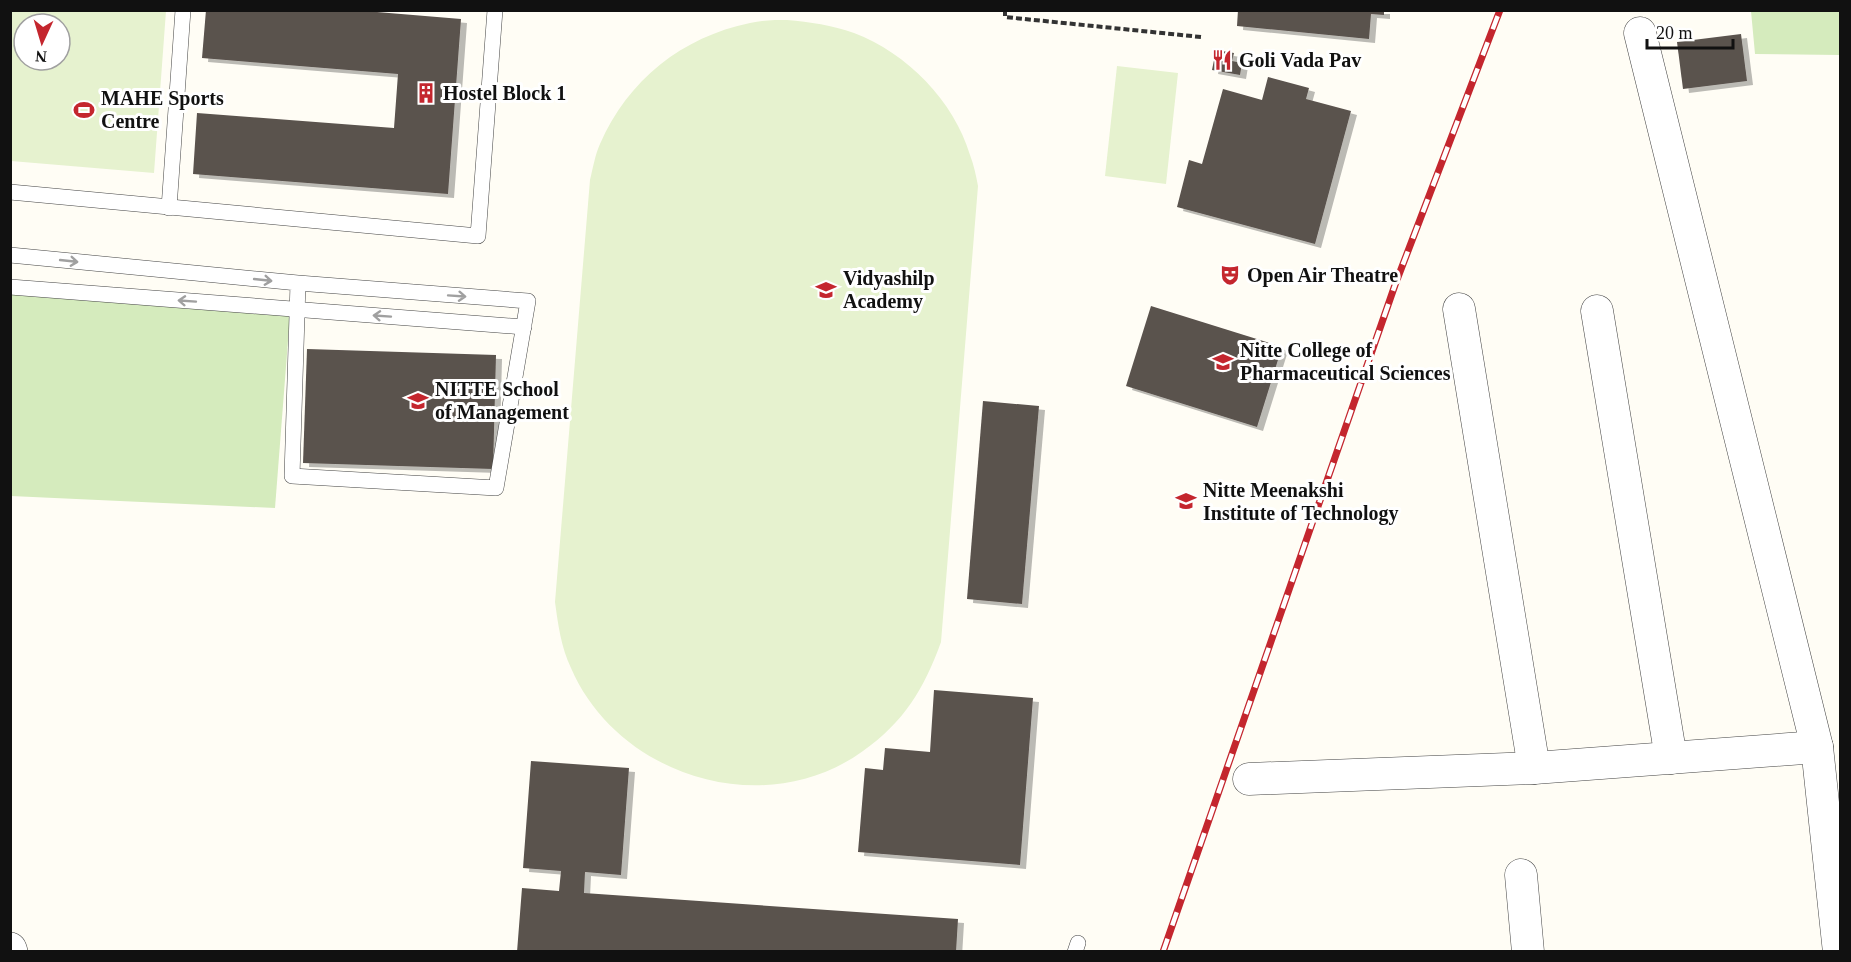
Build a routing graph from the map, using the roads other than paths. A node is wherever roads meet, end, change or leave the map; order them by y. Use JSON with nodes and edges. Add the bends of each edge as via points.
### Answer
{"nodes":[{"id":1,"x":183,"y":10,"type":"edge"},
{"id":2,"x":495,"y":10,"type":"edge"},
{"id":3,"x":1640,"y":33,"type":"dead end"},
{"id":4,"x":10,"y":192,"type":"edge"},
{"id":5,"x":170,"y":208,"type":"junction"},
{"id":6,"x":10,"y":255,"type":"edge"},
{"id":7,"x":298,"y":283,"type":"junction"},
{"id":8,"x":10,"y":287,"type":"edge"},
{"id":9,"x":297,"y":309,"type":"junction"},
{"id":10,"x":1460,"y":309,"type":"dead end"},
{"id":11,"x":1597,"y":311,"type":"dead end"},
{"id":12,"x":524,"y":327,"type":"junction"},
{"id":13,"x":1816,"y":747,"type":"junction"},
{"id":14,"x":1671,"y":758,"type":"junction"},
{"id":15,"x":1534,"y":768,"type":"junction"},
{"id":16,"x":1249,"y":779,"type":"dead end"},
{"id":17,"x":1521,"y":874,"type":"dead end"},
{"id":18,"x":1528,"y":951,"type":"edge"},
{"id":19,"x":1839,"y":951,"type":"edge"}],
"edges":[{"from":1,"to":5,"type":"lane"},
{"from":2,"to":5,"type":"lane","via":[[478,236]]},
{"from":3,"to":13,"type":"street"},
{"from":4,"to":5,"type":"lane"},
{"from":6,"to":7,"type":"lane","one_way":true},
{"from":7,"to":9,"type":"lane"},
{"from":7,"to":12,"type":"lane","one_way":true,"via":[[528,301]]},
{"from":9,"to":8,"type":"lane","one_way":true},
{"from":12,"to":9,"type":"lane","one_way":true},
{"from":9,"to":12,"type":"lane","via":[[292,476],[495,488]]},
{"from":10,"to":15,"type":"street"},
{"from":11,"to":14,"type":"street"},
{"from":13,"to":14,"type":"street"},
{"from":13,"to":19,"type":"street"},
{"from":14,"to":15,"type":"street"},
{"from":15,"to":16,"type":"street"},
{"from":17,"to":18,"type":"street"}]}
